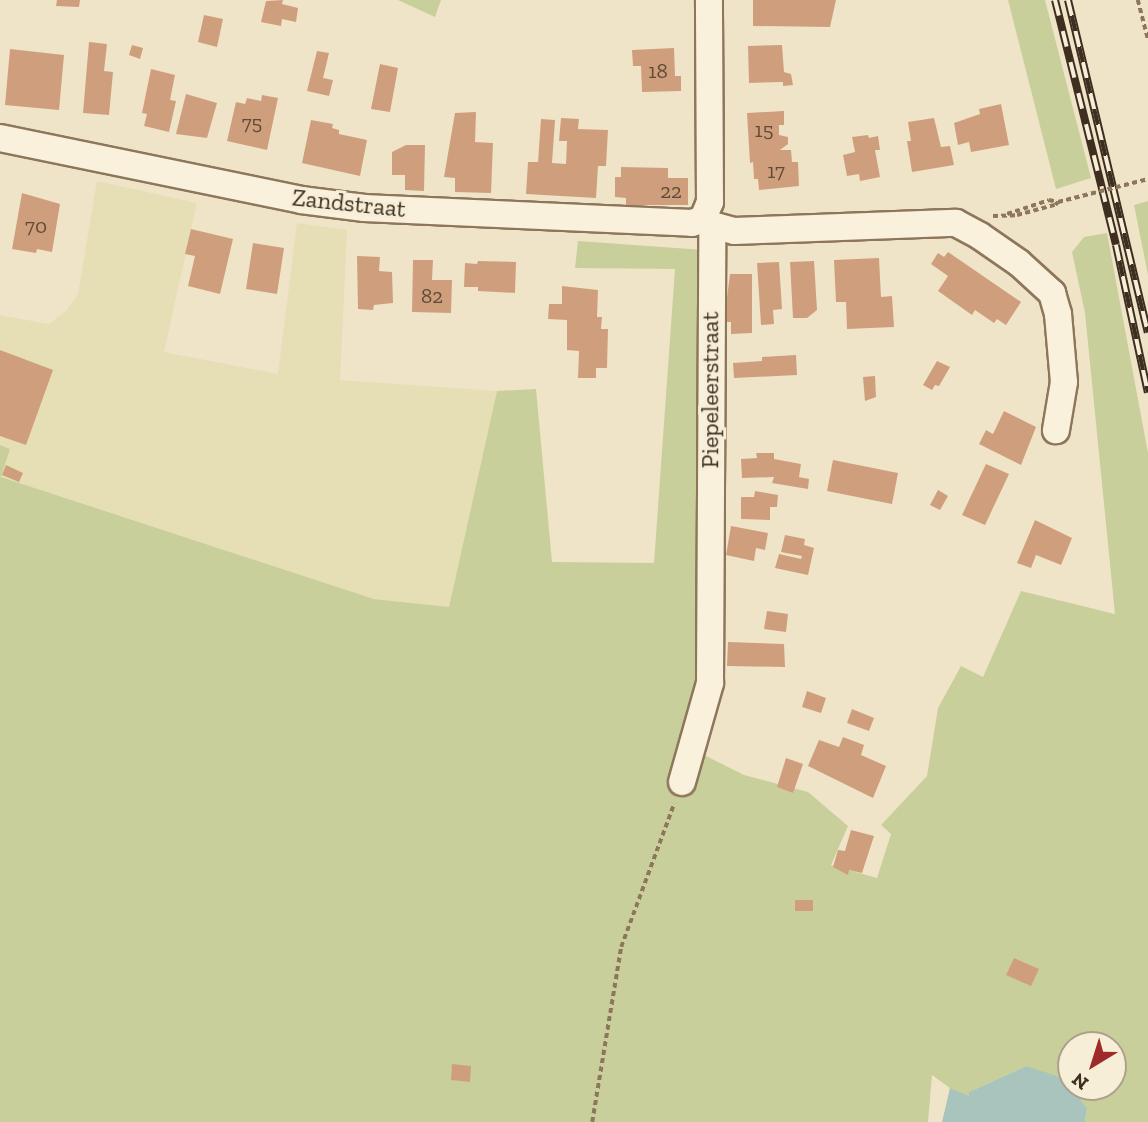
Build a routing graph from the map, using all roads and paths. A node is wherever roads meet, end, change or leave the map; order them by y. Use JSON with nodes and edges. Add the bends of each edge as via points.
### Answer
{"nodes":[{"id":1,"x":709,"y":0,"type":"edge"},
{"id":2,"x":1138,"y":0,"type":"edge"},
{"id":3,"x":1148,"y":39,"type":"edge"},
{"id":4,"x":0,"y":138,"type":"edge"},
{"id":5,"x":1148,"y":178,"type":"edge"},
{"id":6,"x":1058,"y":202,"type":"junction"},
{"id":7,"x":708,"y":222,"type":"junction"},
{"id":8,"x":1056,"y":430,"type":"dead end"},
{"id":9,"x":682,"y":782,"type":"joint"},
{"id":10,"x":592,"y":1122,"type":"edge"}],
"edges":[{"from":1,"to":7,"type":"street","name":"Piepeleerstraat"},
{"from":2,"to":3,"type":"path"},
{"from":4,"to":7,"type":"street","name":"Zandstraat","via":[[301,200],[364,208]]},
{"from":5,"to":6,"type":"path","bridge":true},
{"from":6,"to":6,"type":"path","via":[[1049,200],[1007,214],[1055,205]]},
{"from":7,"to":8,"type":"street","name":"Zandstraat","via":[[734,231],[956,223],[980,236],[1052,293],[1064,382]]},
{"from":7,"to":9,"type":"street","name":"Piepeleerstraat","via":[[710,683]]},
{"from":9,"to":10,"type":"path","via":[[621,947]]}]}
